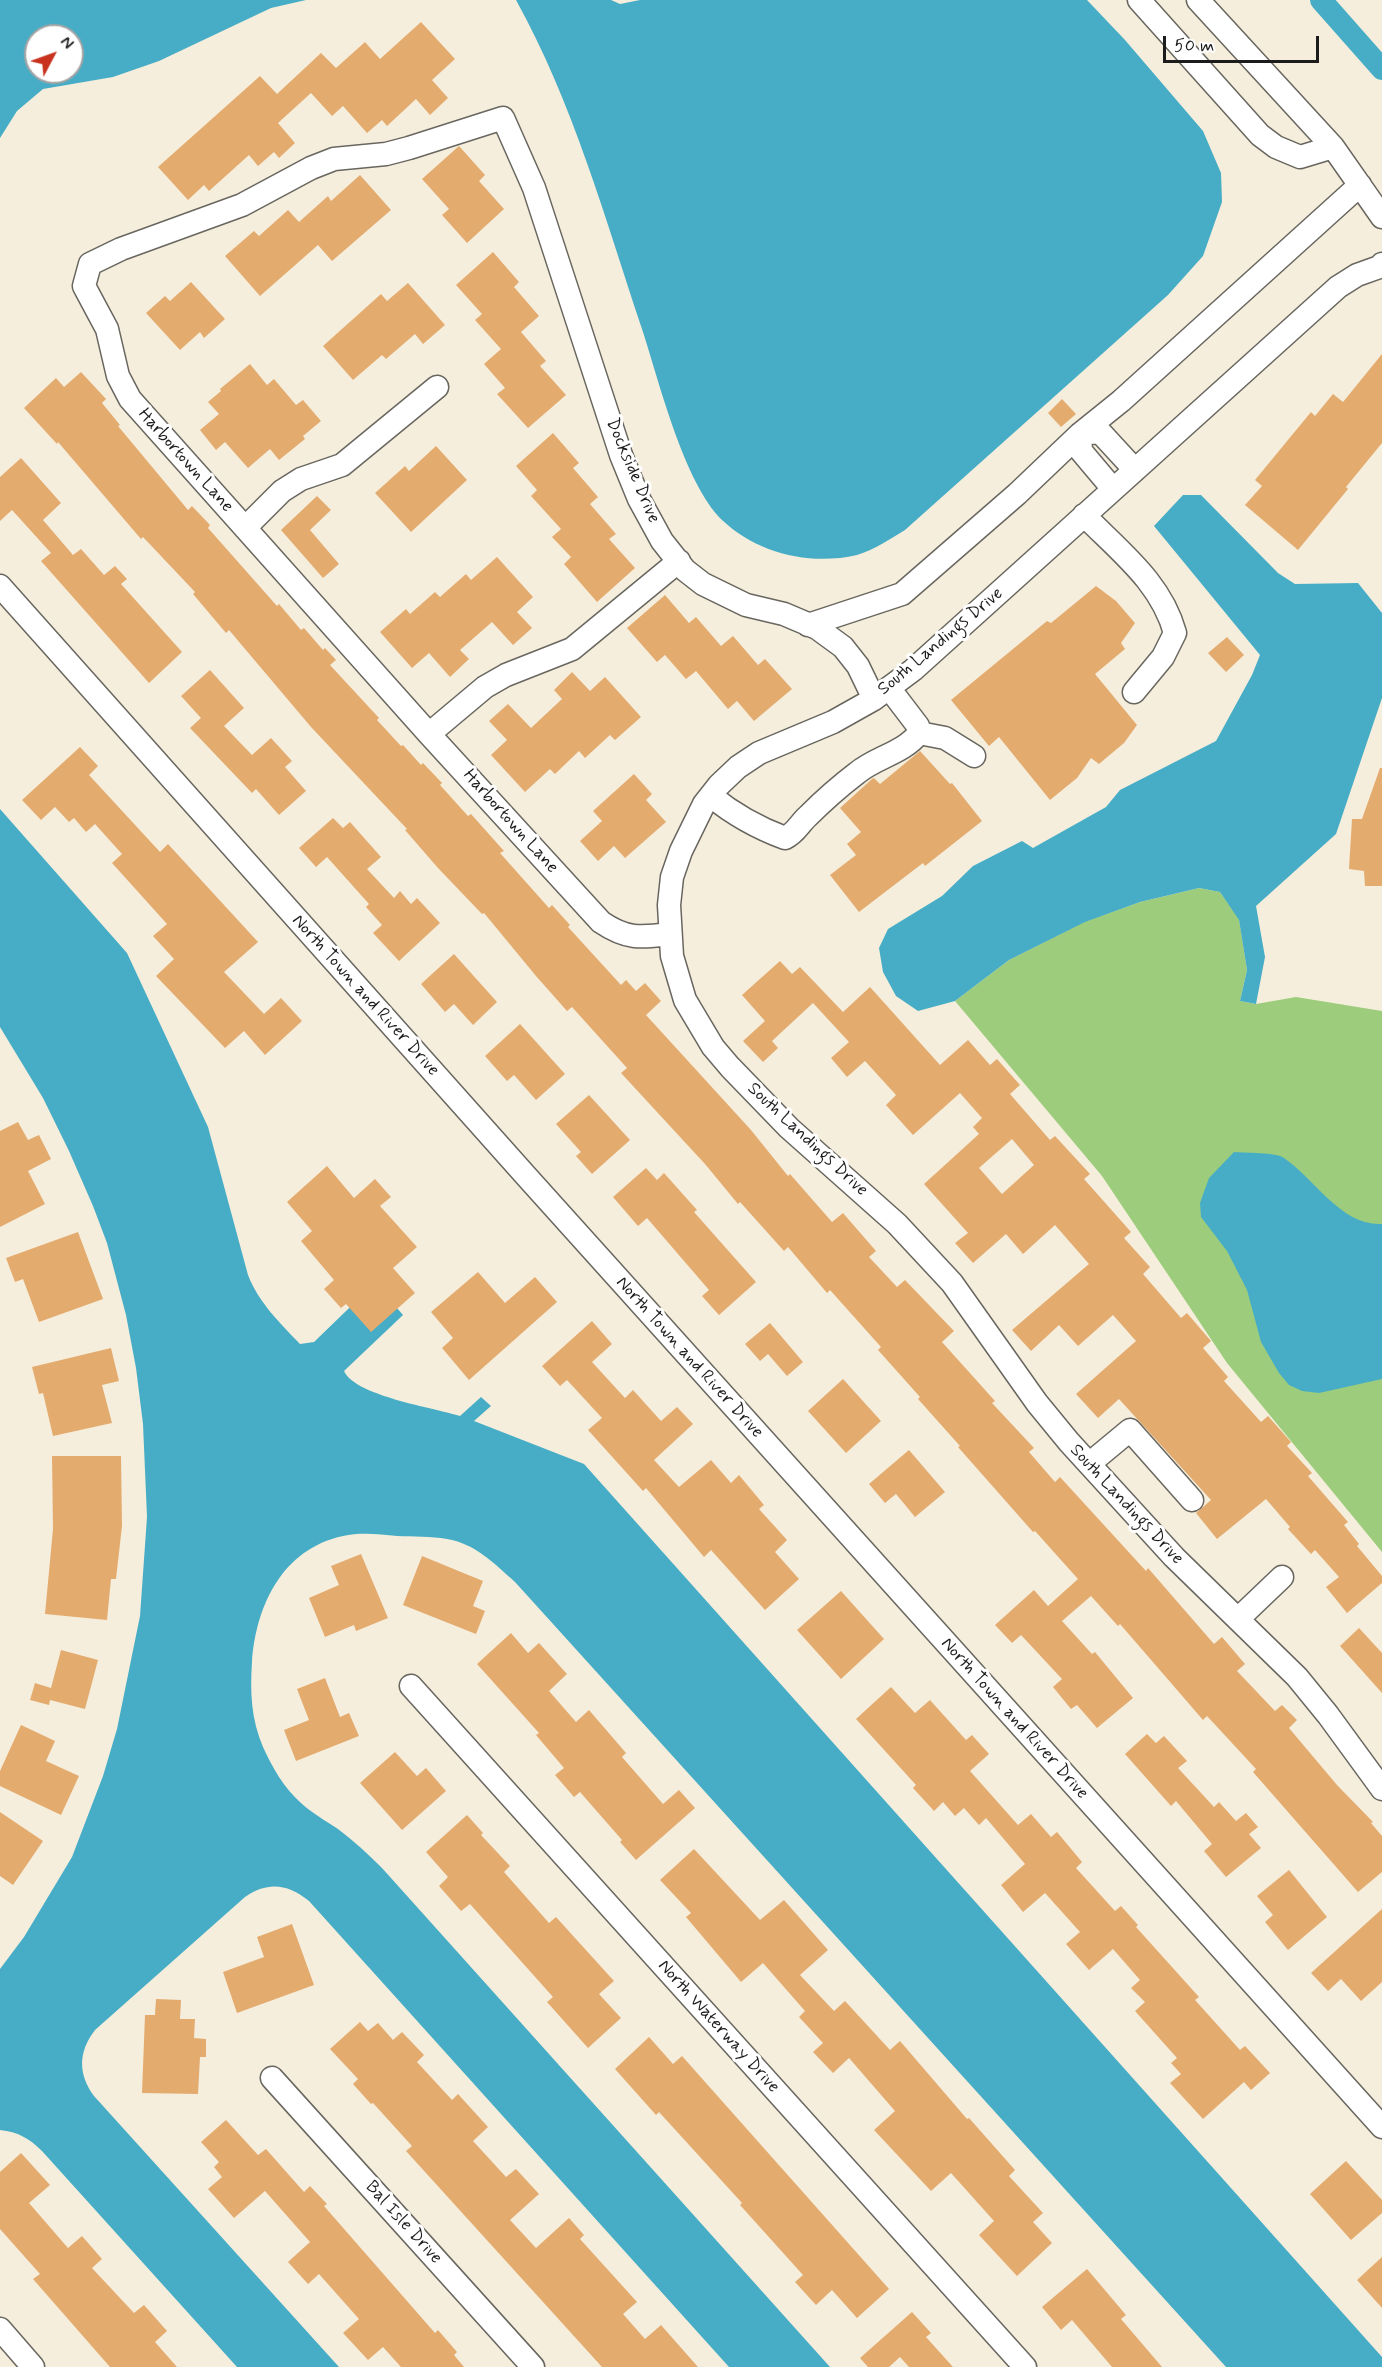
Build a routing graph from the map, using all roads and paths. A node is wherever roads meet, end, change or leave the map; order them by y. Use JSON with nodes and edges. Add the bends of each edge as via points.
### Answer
{"nodes":[{"id":1,"x":1139,"y":0,"type":"edge"},
{"id":2,"x":1198,"y":0,"type":"edge"},
{"id":3,"x":512,"y":142,"type":"joint"},
{"id":4,"x":1333,"y":147,"type":"junction"},
{"id":5,"x":1360,"y":185,"type":"junction"},
{"id":6,"x":1382,"y":217,"type":"edge"},
{"id":7,"x":1382,"y":265,"type":"edge"},
{"id":8,"x":437,"y":387,"type":"dead end"},
{"id":9,"x":1080,"y":434,"type":"junction"},
{"id":10,"x":1135,"y":470,"type":"junction"},
{"id":11,"x":1113,"y":489,"type":"junction"},
{"id":12,"x":1084,"y":516,"type":"junction"},
{"id":13,"x":245,"y":528,"type":"junction"},
{"id":14,"x":679,"y":561,"type":"junction"},
{"id":15,"x":0,"y":586,"type":"edge"},
{"id":16,"x":808,"y":625,"type":"junction"},
{"id":17,"x":1134,"y":692,"type":"dead end"},
{"id":18,"x":881,"y":693,"type":"junction"},
{"id":19,"x":919,"y":733,"type":"junction"},
{"id":20,"x":429,"y":734,"type":"junction"},
{"id":21,"x":974,"y":756,"type":"dead end"},
{"id":22,"x":711,"y":796,"type":"junction"},
{"id":23,"x":669,"y":934,"type":"junction"},
{"id":24,"x":1089,"y":1464,"type":"junction"},
{"id":25,"x":1192,"y":1500,"type":"dead end"},
{"id":26,"x":1282,"y":1577,"type":"dead end"},
{"id":27,"x":1238,"y":1619,"type":"junction"},
{"id":28,"x":411,"y":1686,"type":"dead end"},
{"id":29,"x":1382,"y":1789,"type":"edge"},
{"id":30,"x":272,"y":2079,"type":"dead end"},
{"id":31,"x":1382,"y":2127,"type":"edge"},
{"id":32,"x":0,"y":2329,"type":"edge"},
{"id":33,"x":33,"y":2367,"type":"edge"},
{"id":34,"x":533,"y":2367,"type":"edge"},
{"id":35,"x":1025,"y":2367,"type":"edge"}],
"edges":[{"from":1,"to":4,"type":"street","via":[[1260,135],[1300,157]]},
{"from":2,"to":4,"type":"street"},
{"from":3,"to":13,"type":"street","name":"Harbortown Lane","via":[[503,118],[409,148],[334,159],[242,205],[90,264],[84,285],[107,329],[118,376],[130,399]]},
{"from":3,"to":14,"type":"street","name":"Dockside Drive","via":[[534,188],[621,455],[650,521]]},
{"from":4,"to":5,"type":"street"},
{"from":5,"to":6,"type":"street"},
{"from":5,"to":9,"type":"street"},
{"from":7,"to":10,"type":"street","name":"South Landings Drive","via":[[1338,287]]},
{"from":8,"to":13,"type":"street","via":[[342,465],[301,479],[282,491]]},
{"from":9,"to":10,"type":"street","via":[[1100,432]]},
{"from":9,"to":11,"type":"street","via":[[1081,451]]},
{"from":9,"to":16,"type":"street","via":[[902,594]]},
{"from":10,"to":11,"type":"street","name":"South Landings Drive"},
{"from":11,"to":12,"type":"street","name":"South Landings Drive"},
{"from":12,"to":17,"type":"street","via":[[1154,586],[1169,612],[1175,633],[1163,657]]},
{"from":12,"to":18,"type":"street","name":"South Landings Drive","via":[[913,670]]},
{"from":13,"to":20,"type":"street","name":"Harbortown Lane"},
{"from":14,"to":16,"type":"street","name":"Dockside Drive","via":[[703,584],[746,605],[784,614]]},
{"from":14,"to":20,"type":"street","via":[[572,649],[485,687]]},
{"from":15,"to":31,"type":"street","name":"North Town and River Drive"},
{"from":16,"to":18,"type":"street","name":"Dockside Drive","via":[[843,647]]},
{"from":18,"to":19,"type":"street","name":"Dockside Drive","via":[[918,726]]},
{"from":18,"to":22,"type":"street","name":"South Landings Drive","via":[[833,722],[759,753],[738,767]]},
{"from":19,"to":21,"type":"street","via":[[945,738]]},
{"from":19,"to":22,"type":"street","via":[[904,747],[857,772],[785,838],[729,810]]},
{"from":20,"to":23,"type":"street","name":"Harbortown Lane","via":[[601,922],[619,934],[644,938]]},
{"from":22,"to":23,"type":"street","name":"South Landings Drive","via":[[681,851],[672,877]]},
{"from":23,"to":24,"type":"street","name":"South Landings Drive","via":[[677,979],[713,1047],[789,1128],[897,1224],[952,1283],[1037,1403]]},
{"from":24,"to":25,"type":"street","via":[[1130,1430]]},
{"from":24,"to":27,"type":"street","name":"South Landings Drive","via":[[1174,1557]]},
{"from":26,"to":27,"type":"street"},
{"from":27,"to":29,"type":"street","name":"South Landings Drive","via":[[1296,1677]]},
{"from":28,"to":35,"type":"street","name":"North Waterway Drive"},
{"from":30,"to":34,"type":"street","name":"Bal Isle Drive"},
{"from":32,"to":33,"type":"street"}]}
